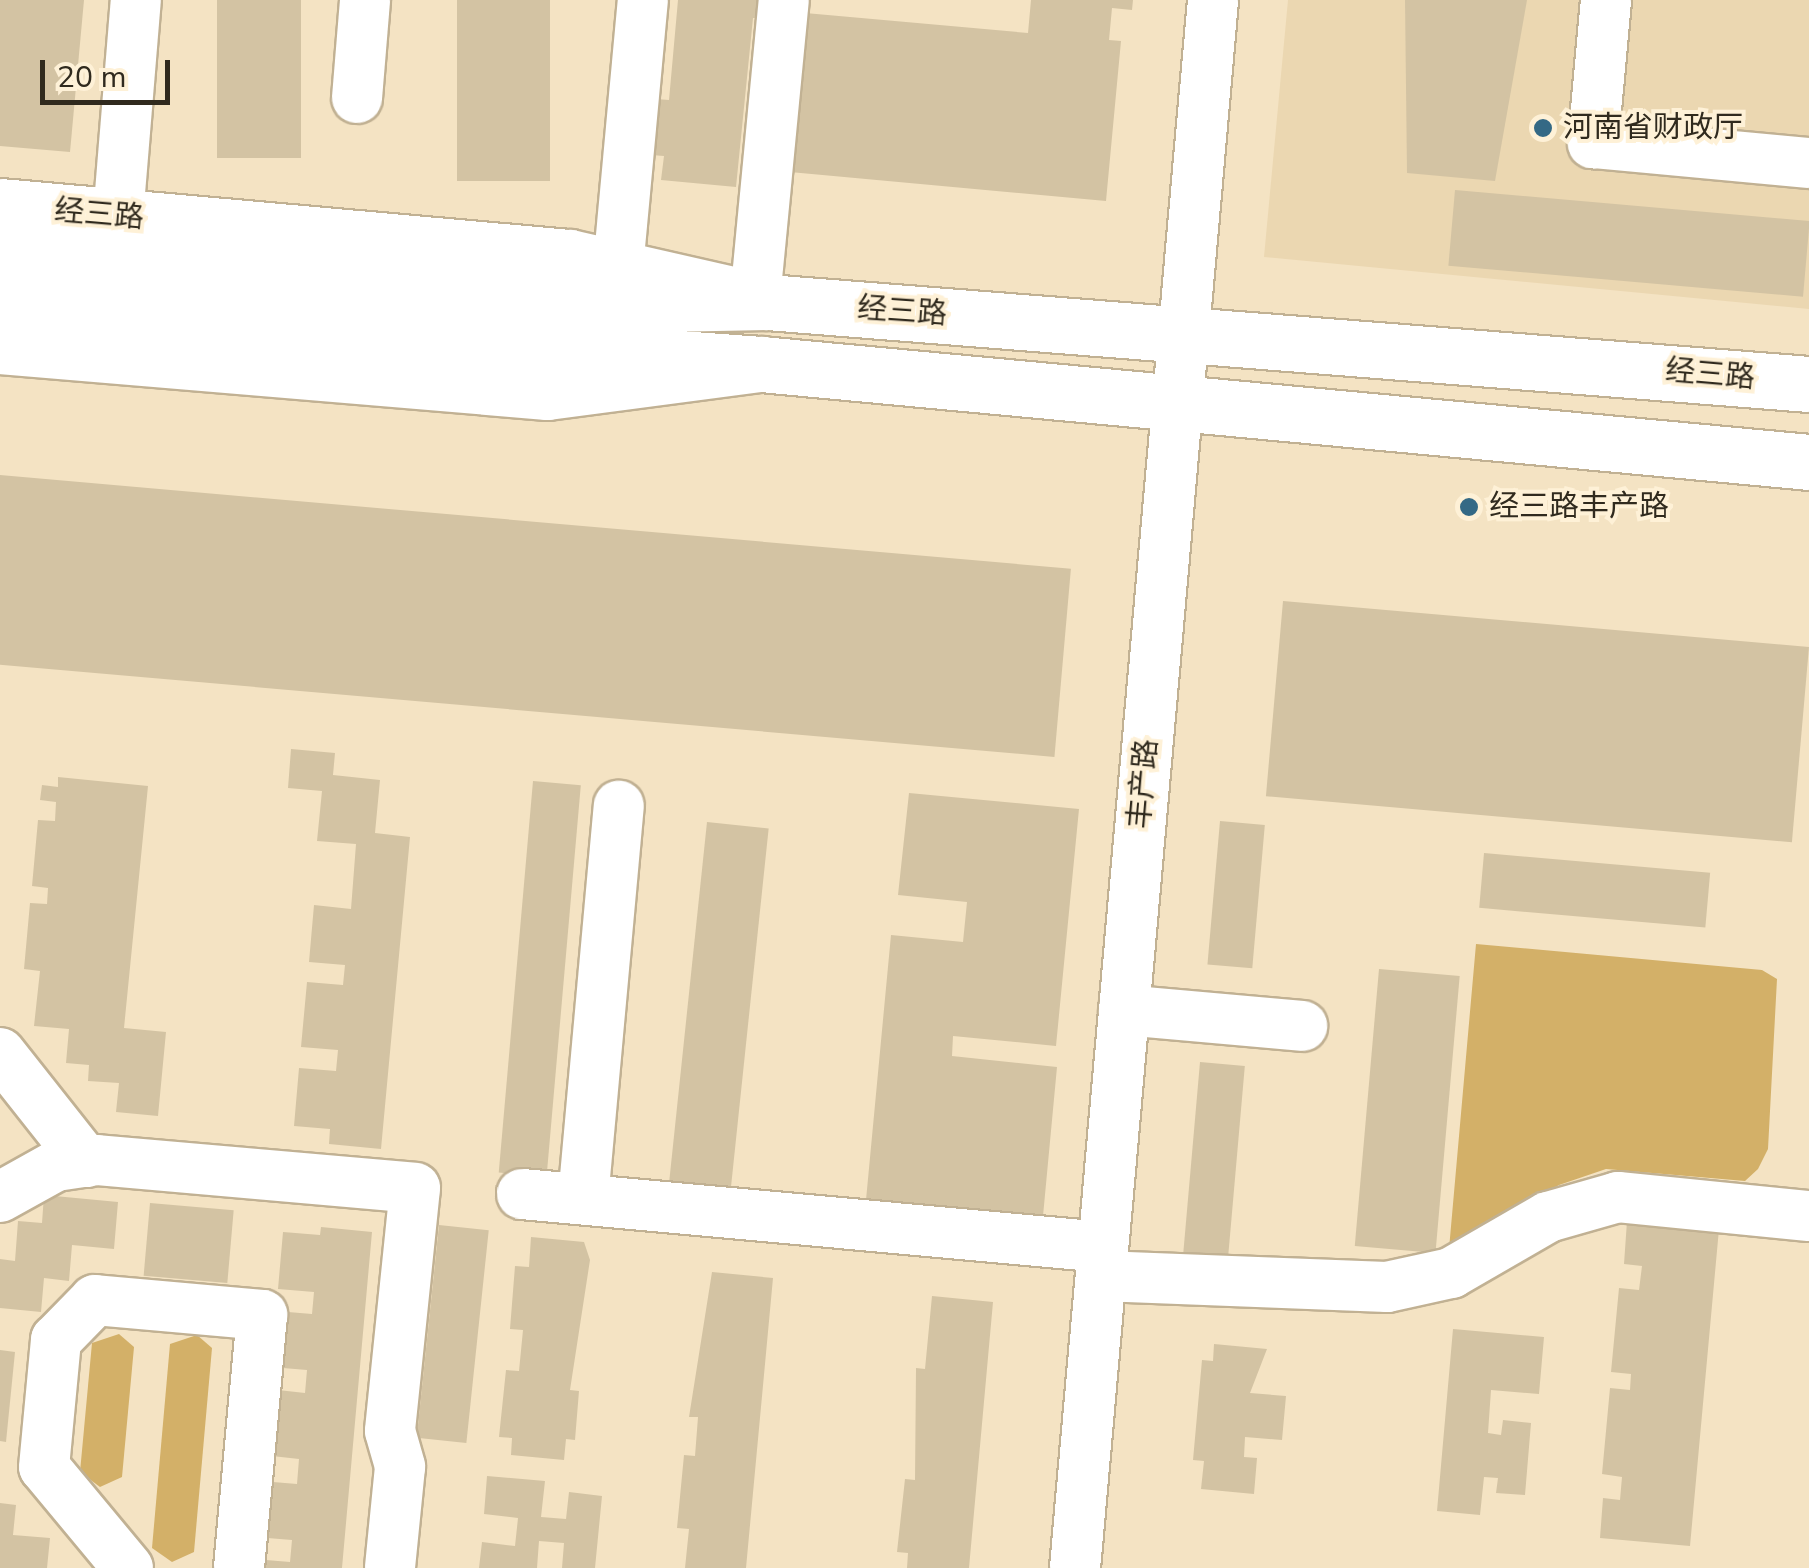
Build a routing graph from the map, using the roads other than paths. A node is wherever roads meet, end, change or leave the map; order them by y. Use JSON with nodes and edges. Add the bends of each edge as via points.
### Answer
{"nodes":[{"id":1,"x":136,"y":0,"type":"edge"},
{"id":2,"x":365,"y":0,"type":"edge"},
{"id":3,"x":643,"y":0,"type":"edge"},
{"id":4,"x":784,"y":0,"type":"edge"},
{"id":5,"x":1212,"y":0,"type":"edge"},
{"id":6,"x":1606,"y":0,"type":"edge"},
{"id":7,"x":357,"y":98,"type":"dead end"},
{"id":8,"x":1809,"y":163,"type":"edge"},
{"id":9,"x":0,"y":206,"type":"edge"},
{"id":10,"x":118,"y":217,"type":"junction"},
{"id":11,"x":0,"y":258,"type":"edge"},
{"id":12,"x":618,"y":268,"type":"junction"},
{"id":13,"x":761,"y":300,"type":"junction"},
{"id":14,"x":0,"y":308,"type":"edge"},
{"id":15,"x":1183,"y":334,"type":"junction"},
{"id":16,"x":0,"y":346,"type":"edge"},
{"id":17,"x":761,"y":364,"type":"junction"},
{"id":18,"x":1809,"y":384,"type":"edge"},
{"id":19,"x":1177,"y":403,"type":"junction"},
{"id":20,"x":1809,"y":462,"type":"edge"},
{"id":21,"x":619,"y":806,"type":"dead end"},
{"id":22,"x":1124,"y":1010,"type":"junction"},
{"id":23,"x":1302,"y":1026,"type":"dead end"},
{"id":24,"x":0,"y":1053,"type":"edge"},
{"id":25,"x":86,"y":1162,"type":"junction"},
{"id":26,"x":522,"y":1194,"type":"dead end"},
{"id":27,"x":0,"y":1197,"type":"edge"},
{"id":28,"x":583,"y":1199,"type":"junction"},
{"id":29,"x":1809,"y":1216,"type":"edge"},
{"id":30,"x":1102,"y":1262,"type":"junction"},
{"id":31,"x":128,"y":1568,"type":"edge"},
{"id":32,"x":239,"y":1568,"type":"edge"},
{"id":33,"x":390,"y":1568,"type":"edge"},
{"id":34,"x":1075,"y":1568,"type":"edge"}],
"edges":[{"from":1,"to":10,"type":"street"},
{"from":2,"to":7,"type":"street"},
{"from":3,"to":12,"type":"street"},
{"from":4,"to":13,"type":"street"},
{"from":5,"to":15,"type":"street","name":"丰产路"},
{"from":6,"to":8,"type":"street","via":[[1592,143]]},
{"from":9,"to":10,"type":"main road","name":"经三路"},
{"from":10,"to":12,"type":"main road","name":"经三路"},
{"from":11,"to":13,"type":"main road","via":[[559,306]]},
{"from":12,"to":13,"type":"main road","name":"经三路"},
{"from":13,"to":15,"type":"main road","name":"经三路"},
{"from":14,"to":17,"type":"main road"},
{"from":15,"to":18,"type":"main road","name":"经三路"},
{"from":15,"to":19,"type":"street","name":"丰产路"},
{"from":16,"to":17,"type":"main road","via":[[547,392]]},
{"from":17,"to":19,"type":"main road"},
{"from":19,"to":20,"type":"main road"},
{"from":19,"to":22,"type":"street","name":"丰产路"},
{"from":21,"to":28,"type":"street"},
{"from":22,"to":23,"type":"street"},
{"from":22,"to":30,"type":"street","name":"丰产路"},
{"from":24,"to":25,"type":"street"},
{"from":25,"to":27,"type":"street","via":[[56,1166]]},
{"from":25,"to":33,"type":"street","via":[[416,1188],[390,1430],[400,1467]]},
{"from":26,"to":28,"type":"street"},
{"from":28,"to":30,"type":"street"},
{"from":29,"to":30,"type":"street","via":[[1618,1196],[1548,1217],[1451,1274],[1388,1287]]},
{"from":30,"to":34,"type":"street","name":"丰产路"},
{"from":31,"to":32,"type":"street","via":[[44,1467],[56,1340],[95,1300],[262,1315]]}]}
